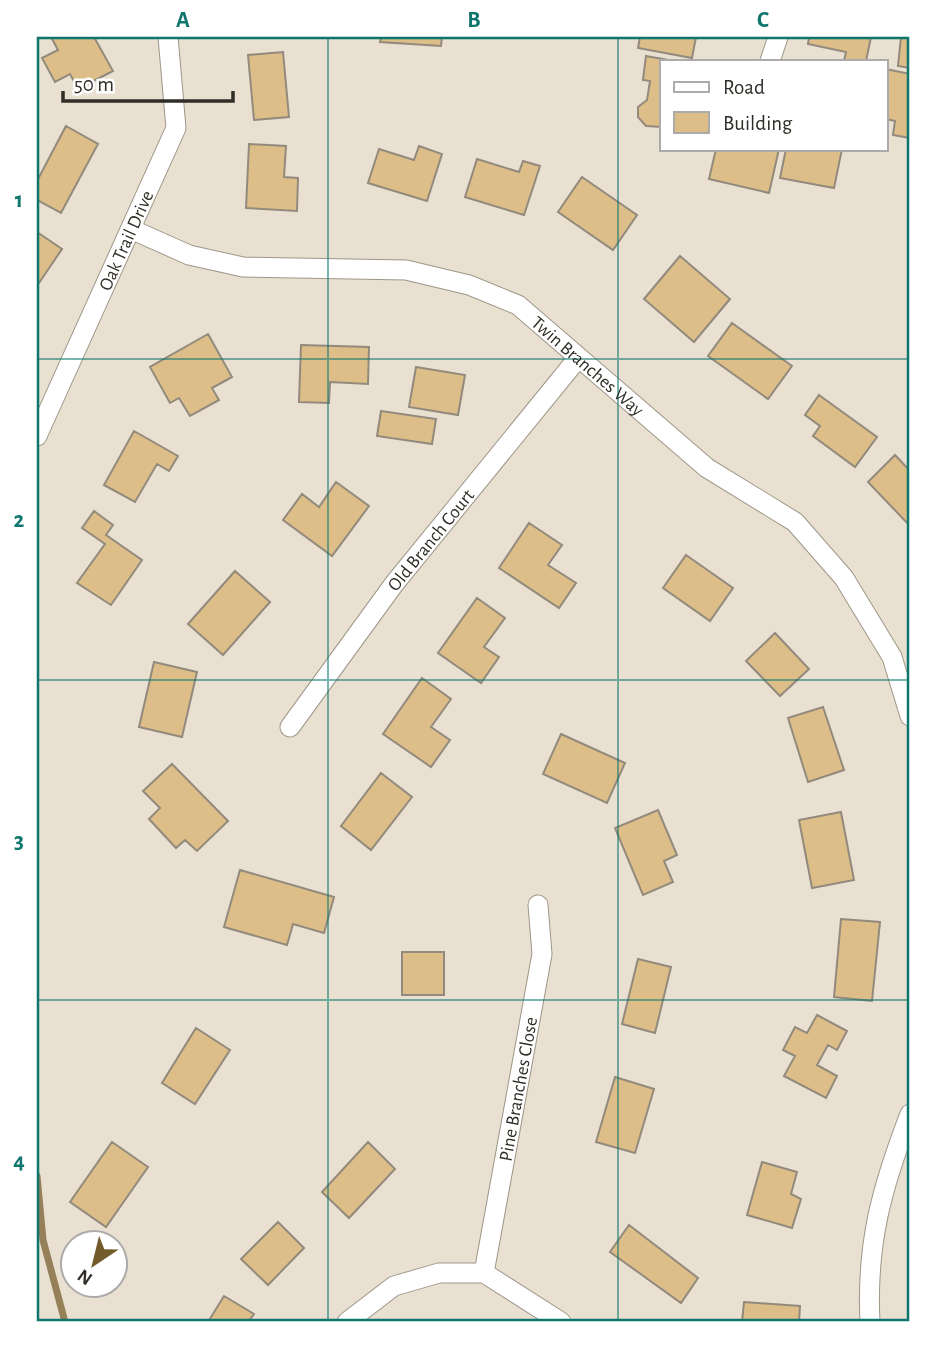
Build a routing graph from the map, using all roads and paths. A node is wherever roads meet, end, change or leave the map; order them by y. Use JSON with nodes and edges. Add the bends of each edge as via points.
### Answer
{"nodes":[{"id":1,"x":168,"y":37,"type":"edge"},
{"id":2,"x":778,"y":37,"type":"edge"},
{"id":3,"x":771,"y":60,"type":"edge"},
{"id":4,"x":133,"y":230,"type":"junction"},
{"id":5,"x":578,"y":358,"type":"junction"},
{"id":6,"x":37,"y":436,"type":"edge"},
{"id":7,"x":910,"y":716,"type":"edge"},
{"id":8,"x":290,"y":727,"type":"dead end"},
{"id":9,"x":538,"y":905,"type":"dead end"},
{"id":10,"x":910,"y":1114,"type":"edge"},
{"id":11,"x":484,"y":1273,"type":"junction"},
{"id":12,"x":347,"y":1322,"type":"edge"},
{"id":13,"x":561,"y":1322,"type":"edge"},
{"id":14,"x":870,"y":1322,"type":"edge"}],
"edges":[{"from":1,"to":4,"type":"street","name":"Oak Trail Drive","via":[[176,128]]},
{"from":2,"to":3,"type":"street"},
{"from":4,"to":5,"type":"street","name":"Twin Branches Way","via":[[188,255],[243,267],[406,270],[469,285],[518,305]]},
{"from":4,"to":6,"type":"street","name":"Oak Trail Drive"},
{"from":5,"to":7,"type":"street","name":"Twin Branches Way","via":[[707,468],[795,522],[844,578],[892,657]]},
{"from":5,"to":8,"type":"street","name":"Old Branch Court","via":[[394,584]]},
{"from":9,"to":11,"type":"street","name":"Pine Branches Close","via":[[542,954]]},
{"from":10,"to":14,"type":"street","via":[[884,1181],[872,1244]]},
{"from":11,"to":12,"type":"street","via":[[439,1273],[394,1286]]},
{"from":11,"to":13,"type":"street"}]}
